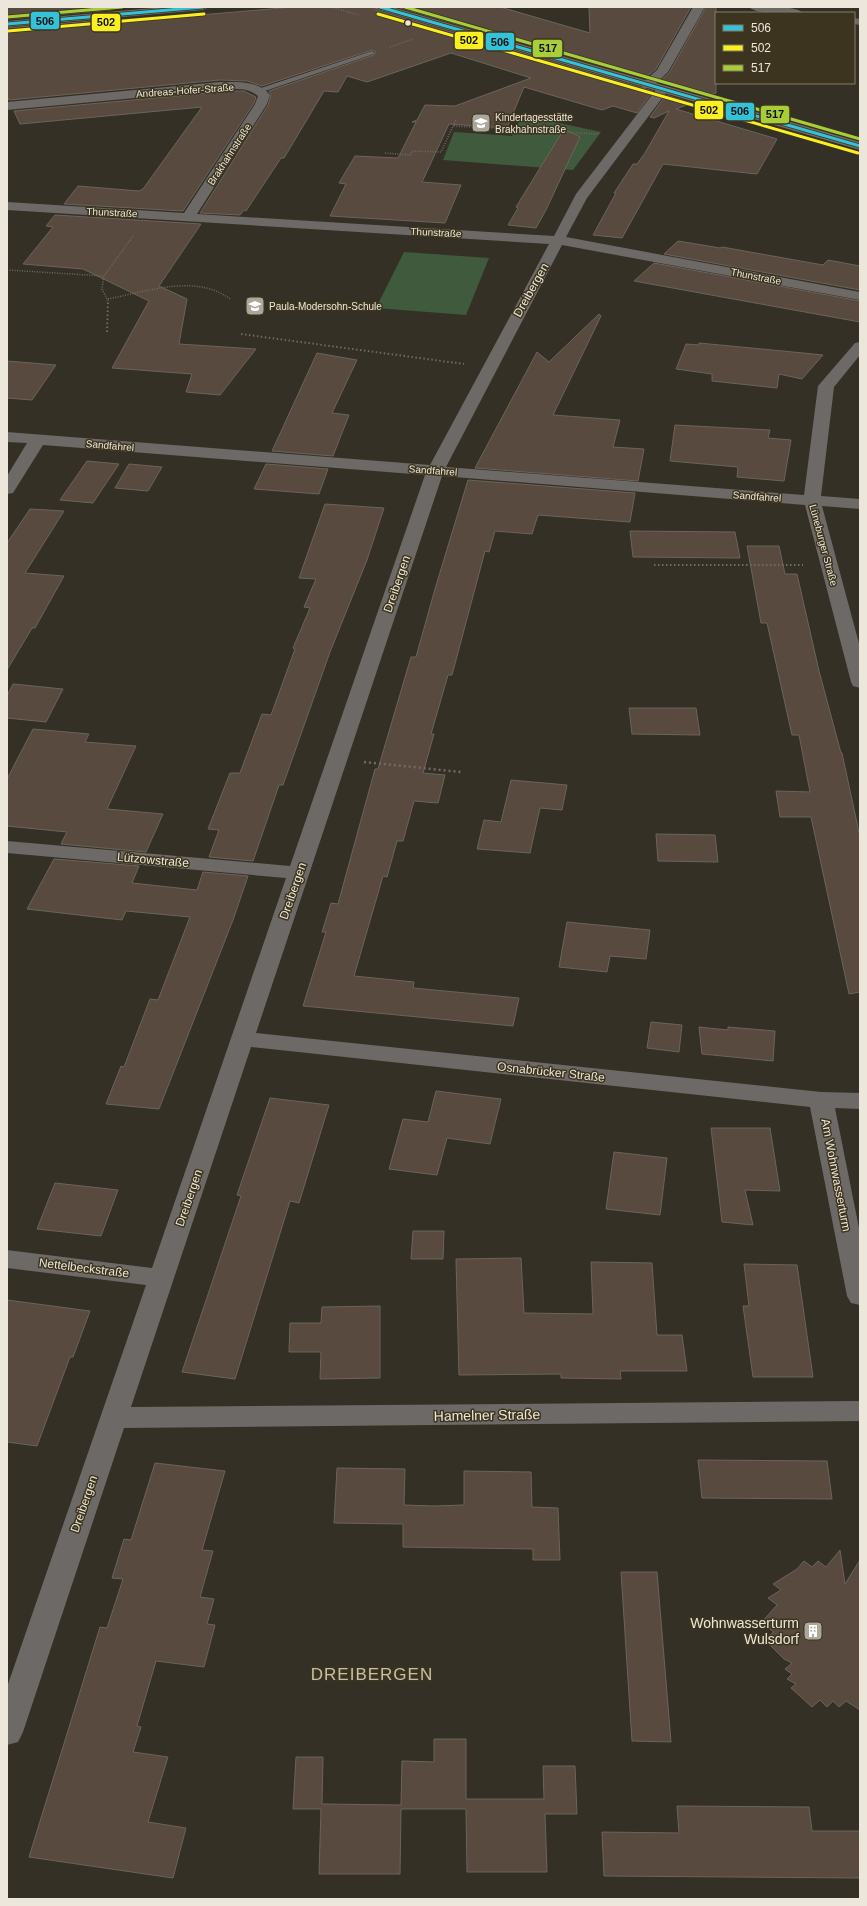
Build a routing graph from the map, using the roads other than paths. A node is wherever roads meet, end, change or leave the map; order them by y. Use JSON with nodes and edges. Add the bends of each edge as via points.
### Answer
{"nodes":[{"id":1,"x":202,"y":7,"type":"edge"},
{"id":2,"x":380,"y":7,"type":"edge"},
{"id":3,"x":700,"y":7,"type":"edge"},
{"id":4,"x":755,"y":7,"type":"edge"},
{"id":5,"x":790,"y":12,"type":"edge"},
{"id":6,"x":7,"y":24,"type":"edge"},
{"id":7,"x":372,"y":53,"type":"road end"},
{"id":8,"x":300,"y":77,"type":"junction"},
{"id":9,"x":310,"y":80,"type":"dead end"},
{"id":10,"x":654,"y":87,"type":"junction"},
{"id":11,"x":260,"y":90,"type":"junction"},
{"id":12,"x":7,"y":106,"type":"edge"},
{"id":13,"x":860,"y":146,"type":"edge"},
{"id":14,"x":7,"y":206,"type":"edge"},
{"id":15,"x":188,"y":217,"type":"junction"},
{"id":16,"x":559,"y":240,"type":"junction"},
{"id":17,"x":860,"y":296,"type":"edge"},
{"id":18,"x":860,"y":346,"type":"edge"},
{"id":19,"x":7,"y":437,"type":"edge"},
{"id":20,"x":38,"y":439,"type":"junction"},
{"id":21,"x":436,"y":470,"type":"junction"},
{"id":22,"x":7,"y":489,"type":"edge"},
{"id":23,"x":812,"y":500,"type":"junction"},
{"id":24,"x":860,"y":504,"type":"edge"},
{"id":25,"x":860,"y":682,"type":"edge"},
{"id":26,"x":7,"y":847,"type":"edge"},
{"id":27,"x":299,"y":873,"type":"junction"},
{"id":28,"x":242,"y":1039,"type":"junction"},
{"id":29,"x":821,"y":1100,"type":"junction"},
{"id":30,"x":860,"y":1101,"type":"edge"},
{"id":31,"x":7,"y":1259,"type":"edge"},
{"id":32,"x":162,"y":1278,"type":"junction"},
{"id":33,"x":860,"y":1296,"type":"edge"},
{"id":34,"x":860,"y":1411,"type":"edge"},
{"id":35,"x":114,"y":1418,"type":"junction"},
{"id":36,"x":7,"y":1732,"type":"edge"}],
"edges":[{"from":1,"to":6,"type":"street"},
{"from":2,"to":10,"type":"street"},
{"from":3,"to":10,"type":"street","name":"Dreibergen"},
{"from":4,"to":5,"type":"street"},
{"from":7,"to":8,"type":"lane","name":"Andreas-Hofer-Straße"},
{"from":8,"to":9,"type":"lane"},
{"from":8,"to":11,"type":"lane","name":"Andreas-Hofer-Straße"},
{"from":10,"to":13,"type":"street"},
{"from":10,"to":16,"type":"street","name":"Dreibergen","via":[[625,136],[581,197]]},
{"from":11,"to":12,"type":"street","name":"Andreas-Hofer-Straße","via":[[244,86],[220,86]]},
{"from":11,"to":15,"type":"street","name":"Brakhahnstraße","via":[[264,95],[261,104]]},
{"from":14,"to":15,"type":"street","name":"Thunstraße"},
{"from":15,"to":16,"type":"street","name":"Thunstraße"},
{"from":16,"to":17,"type":"street","name":"Thunstraße"},
{"from":16,"to":21,"type":"street","name":"Dreibergen"},
{"from":18,"to":23,"type":"street","name":"Lüneburger Straße","via":[[826,386]]},
{"from":19,"to":20,"type":"street","name":"Sandfahrel"},
{"from":20,"to":21,"type":"street","name":"Sandfahrel"},
{"from":20,"to":22,"type":"street"},
{"from":21,"to":23,"type":"street","name":"Sandfahrel"},
{"from":21,"to":27,"type":"street","name":"Dreibergen"},
{"from":23,"to":24,"type":"street","name":"Sandfahrel"},
{"from":23,"to":25,"type":"street","name":"Lüneburger Straße"},
{"from":26,"to":27,"type":"street","name":"Lützowstraße"},
{"from":27,"to":28,"type":"street","name":"Dreibergen"},
{"from":28,"to":29,"type":"street","name":"Osnabrücker Straße"},
{"from":28,"to":32,"type":"street","name":"Dreibergen"},
{"from":29,"to":30,"type":"street","name":"Osnabrücker Straße"},
{"from":29,"to":33,"type":"street","name":"Am Wohnwasserturm"},
{"from":31,"to":32,"type":"street","name":"Nettelbeckstraße"},
{"from":32,"to":35,"type":"street","name":"Dreibergen"},
{"from":34,"to":35,"type":"street","name":"Hamelner Straße"},
{"from":35,"to":36,"type":"street","name":"Dreibergen"}]}
